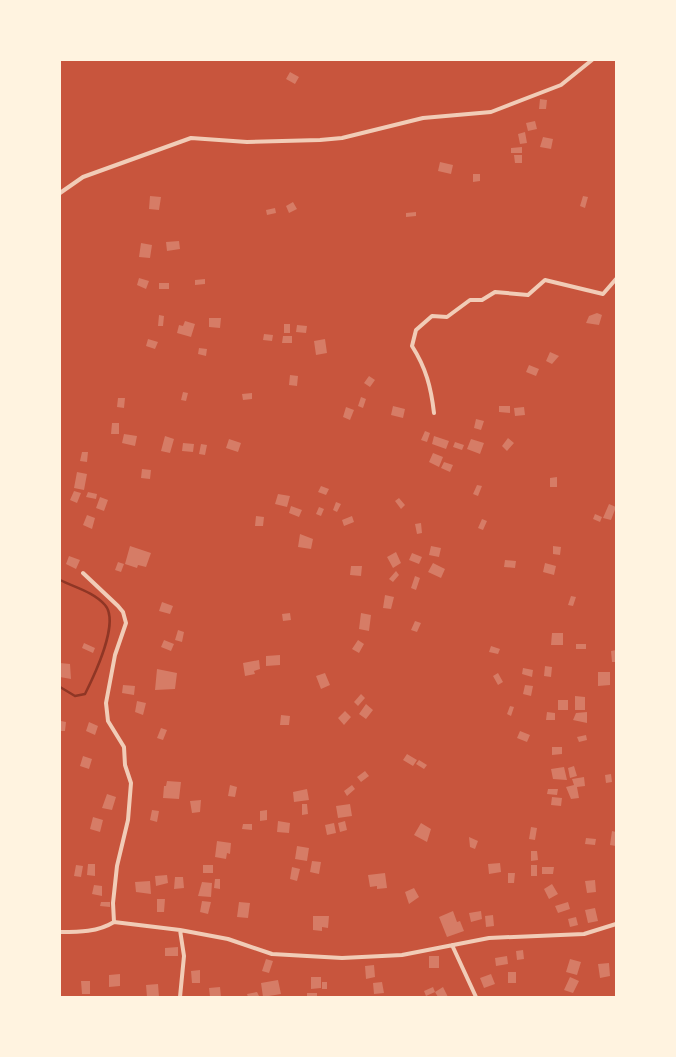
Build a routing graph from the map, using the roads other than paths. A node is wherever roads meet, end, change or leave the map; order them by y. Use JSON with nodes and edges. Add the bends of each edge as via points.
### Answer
{"nodes":[{"id":1,"x":592,"y":60,"type":"edge"},
{"id":2,"x":60,"y":193,"type":"edge"},
{"id":3,"x":616,"y":279,"type":"edge"},
{"id":4,"x":434,"y":412,"type":"dead end"},
{"id":5,"x":84,"y":573,"type":"dead end"},
{"id":6,"x":114,"y":922,"type":"junction"},
{"id":7,"x":616,"y":924,"type":"edge"},
{"id":8,"x":180,"y":930,"type":"junction"},
{"id":9,"x":60,"y":932,"type":"edge"},
{"id":10,"x":452,"y":946,"type":"junction"},
{"id":11,"x":180,"y":997,"type":"edge"},
{"id":12,"x":476,"y":997,"type":"edge"}],
"edges":[{"from":1,"to":2,"type":"street","via":[[561,85],[491,112],[423,118],[342,138],[320,140],[247,142],[191,138],[83,177]]},
{"from":3,"to":4,"type":"street","via":[[603,294],[545,280],[528,295],[495,292],[482,300],[470,300],[447,317],[432,316],[416,330],[412,346],[430,383]]},
{"from":5,"to":6,"type":"street","via":[[118,606],[126,623],[115,655],[106,703],[108,721],[124,746],[125,765],[131,783],[128,820],[117,866]]},
{"from":6,"to":8,"type":"street"},
{"from":6,"to":9,"type":"street","via":[[105,928]]},
{"from":7,"to":10,"type":"street","via":[[584,934],[489,938]]},
{"from":8,"to":10,"type":"street","via":[[290,956],[402,955]]},
{"from":8,"to":11,"type":"street","via":[[184,956]]},
{"from":10,"to":12,"type":"street"}]}
